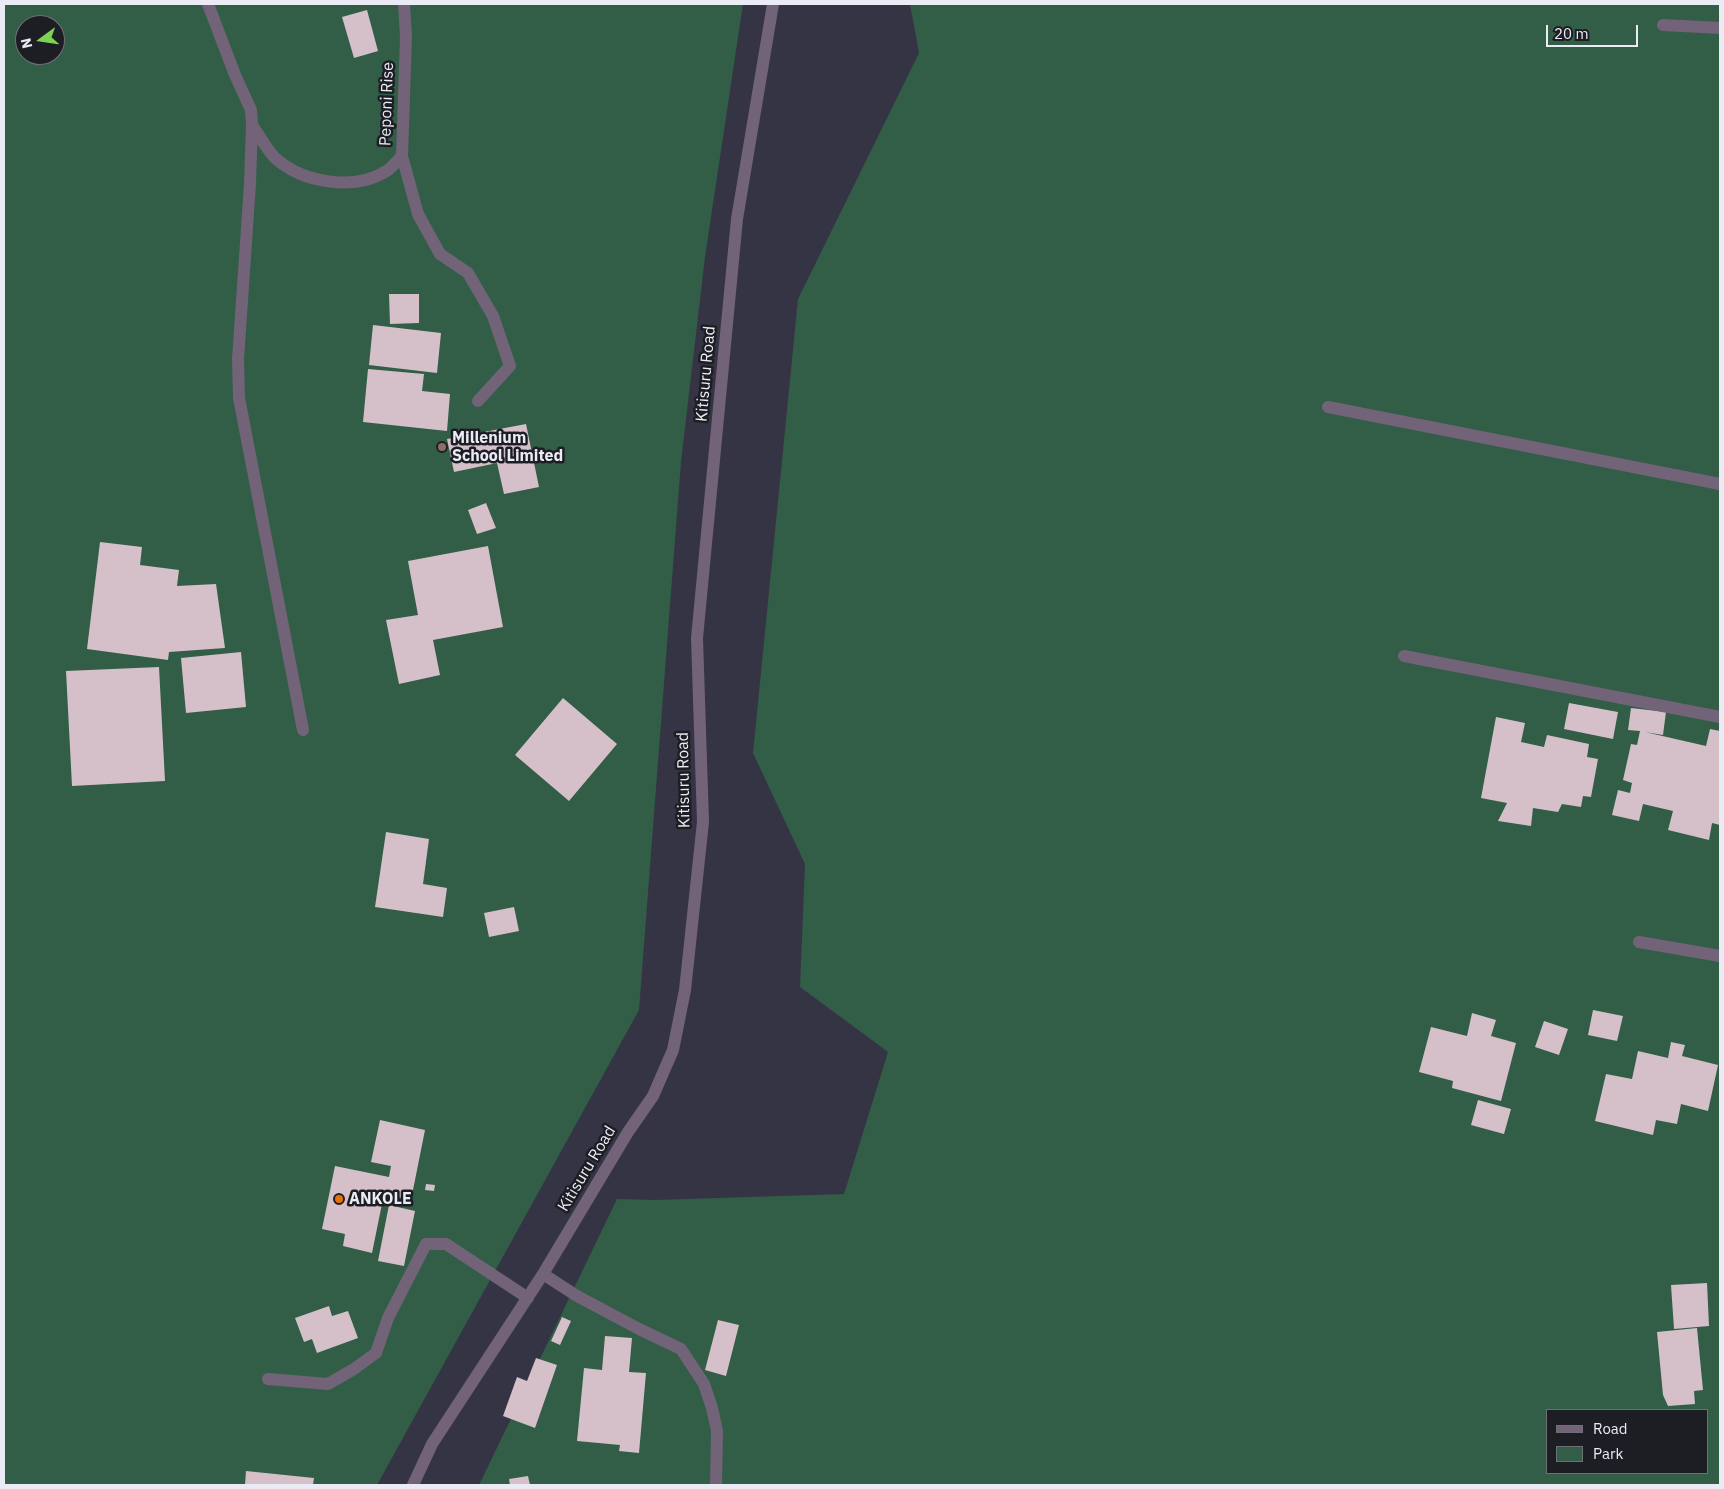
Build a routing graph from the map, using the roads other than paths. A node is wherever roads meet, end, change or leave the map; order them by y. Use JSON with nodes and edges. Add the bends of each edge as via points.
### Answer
{"nodes":[{"id":1,"x":208,"y":4,"type":"edge"},
{"id":2,"x":404,"y":4,"type":"edge"},
{"id":3,"x":773,"y":4,"type":"edge"},
{"id":4,"x":1663,"y":25,"type":"dead end"},
{"id":5,"x":1720,"y":28,"type":"edge"},
{"id":6,"x":252,"y":125,"type":"junction"},
{"id":7,"x":402,"y":156,"type":"junction"},
{"id":8,"x":478,"y":401,"type":"dead end"},
{"id":9,"x":1328,"y":407,"type":"dead end"},
{"id":10,"x":1720,"y":484,"type":"edge"},
{"id":11,"x":1404,"y":656,"type":"dead end"},
{"id":12,"x":1720,"y":717,"type":"edge"},
{"id":13,"x":303,"y":730,"type":"dead end"},
{"id":14,"x":1638,"y":942,"type":"dead end"},
{"id":15,"x":1720,"y":956,"type":"edge"},
{"id":16,"x":543,"y":1274,"type":"junction"},
{"id":17,"x":528,"y":1298,"type":"junction"},
{"id":18,"x":268,"y":1379,"type":"dead end"},
{"id":19,"x":413,"y":1485,"type":"edge"},
{"id":20,"x":716,"y":1485,"type":"edge"}],
"edges":[{"from":1,"to":6,"type":"street","via":[[251,110]]},
{"from":2,"to":7,"type":"street","name":"Peponi Rise"},
{"from":3,"to":16,"type":"street","name":"Kitisuru Road","via":[[737,219],[697,638],[703,822],[685,990],[673,1050],[653,1096]]},
{"from":4,"to":5,"type":"street"},
{"from":6,"to":7,"type":"street","via":[[274,156],[304,176],[352,183],[373,178],[390,169]]},
{"from":6,"to":13,"type":"street","via":[[238,359],[239,398]]},
{"from":7,"to":8,"type":"street","name":"Peponi Rise","via":[[418,214],[440,254],[468,273],[493,316],[510,366]]},
{"from":9,"to":10,"type":"street"},
{"from":11,"to":12,"type":"street"},
{"from":14,"to":15,"type":"street"},
{"from":16,"to":17,"type":"street","name":"Kitisuru Road"},
{"from":16,"to":20,"type":"street","via":[[576,1296],[682,1349],[704,1384],[712,1408],[717,1431]]},
{"from":17,"to":18,"type":"street","via":[[446,1244],[426,1244],[388,1318],[376,1353],[328,1384]]},
{"from":17,"to":19,"type":"street","name":"Kitisuru Road","via":[[432,1444]]}]}
